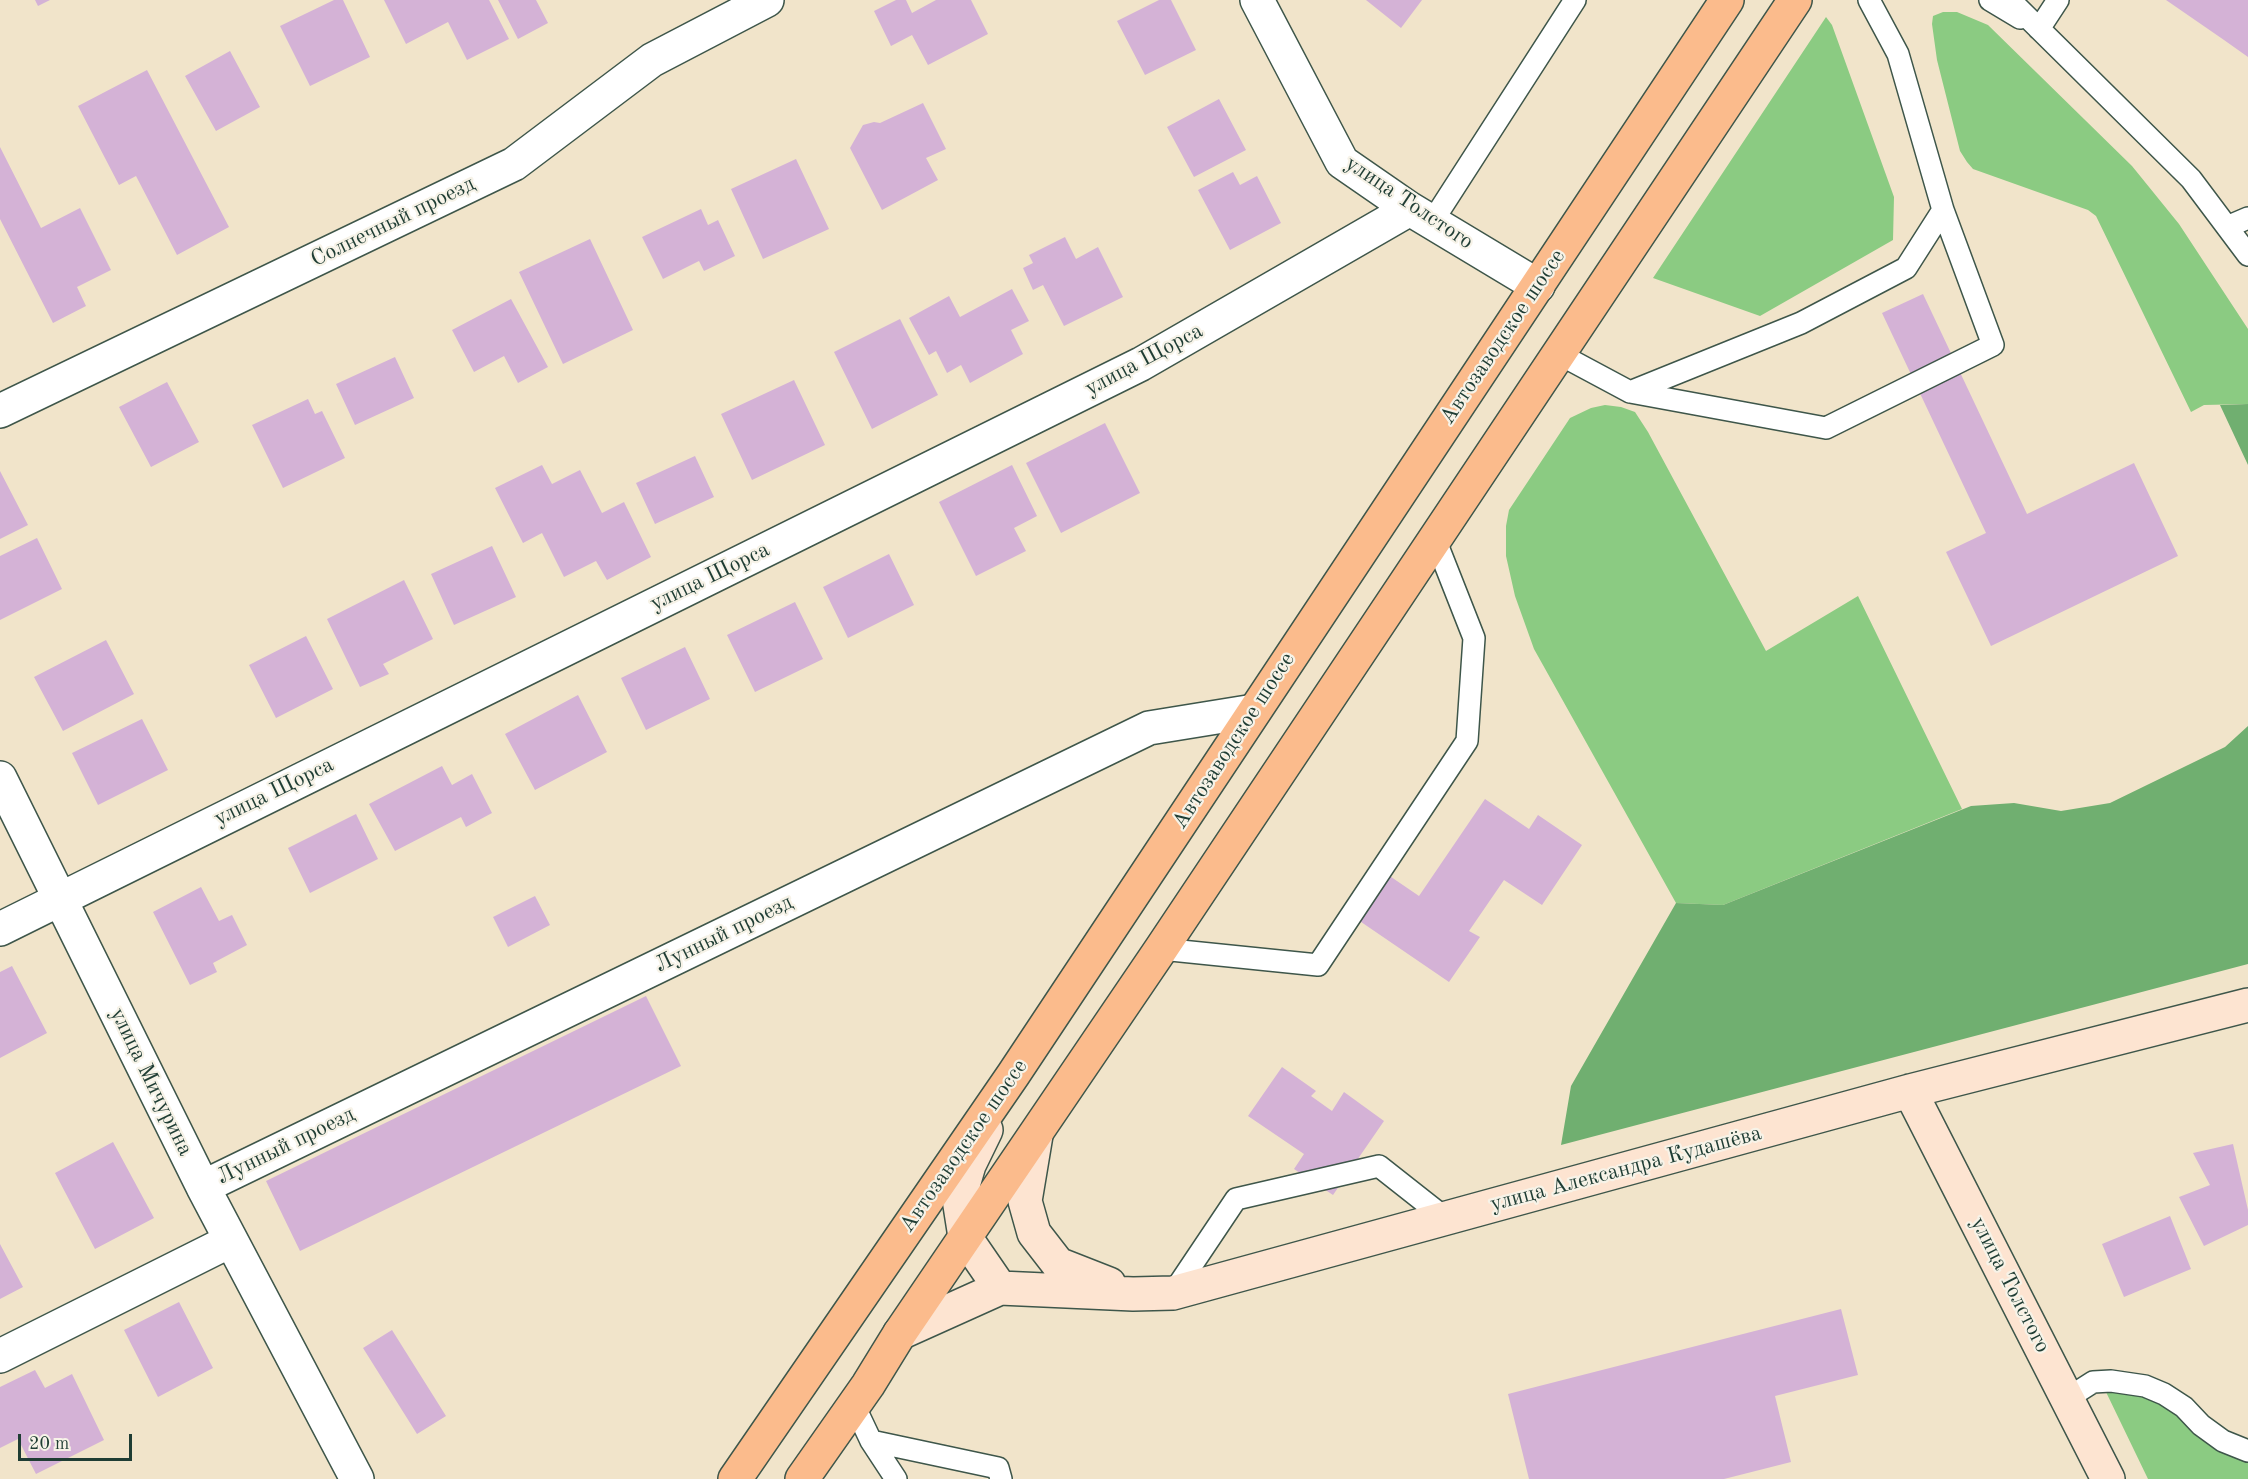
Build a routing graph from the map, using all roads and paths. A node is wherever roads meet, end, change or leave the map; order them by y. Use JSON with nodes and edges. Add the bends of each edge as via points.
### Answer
{"nodes":[{"id":1,"x":767,"y":0,"type":"edge"},
{"id":2,"x":1257,"y":0,"type":"edge"},
{"id":3,"x":1575,"y":0,"type":"edge"},
{"id":4,"x":1727,"y":0,"type":"edge"},
{"id":5,"x":1795,"y":0,"type":"edge"},
{"id":6,"x":1869,"y":0,"type":"edge"},
{"id":7,"x":1990,"y":0,"type":"edge"},
{"id":8,"x":2010,"y":0,"type":"edge"},
{"id":9,"x":2058,"y":0,"type":"edge"},
{"id":10,"x":2039,"y":29,"type":"junction"},
{"id":11,"x":1943,"y":210,"type":"junction"},
{"id":12,"x":1421,"y":215,"type":"junction"},
{"id":13,"x":2248,"y":218,"type":"edge"},
{"id":14,"x":2227,"y":227,"type":"junction"},
{"id":15,"x":2248,"y":255,"type":"edge"},
{"id":16,"x":1538,"y":286,"type":"junction"},
{"id":17,"x":1559,"y":354,"type":"junction"},
{"id":18,"x":1629,"y":392,"type":"junction"},
{"id":19,"x":0,"y":411,"type":"edge"},
{"id":20,"x":1436,"y":539,"type":"junction"},
{"id":21,"x":1254,"y":711,"type":"junction"},
{"id":22,"x":0,"y":778,"type":"edge"},
{"id":23,"x":60,"y":898,"type":"junction"},
{"id":24,"x":0,"y":929,"type":"edge"},
{"id":25,"x":1161,"y":950,"type":"junction"},
{"id":26,"x":2248,"y":1005,"type":"edge"},
{"id":27,"x":1014,"y":1075,"type":"junction"},
{"id":28,"x":1910,"y":1091,"type":"junction"},
{"id":29,"x":1036,"y":1135,"type":"junction"},
{"id":30,"x":203,"y":1187,"type":"junction"},
{"id":31,"x":1445,"y":1218,"type":"junction"},
{"id":32,"x":965,"y":1237,"type":"junction"},
{"id":33,"x":230,"y":1241,"type":"junction"},
{"id":34,"x":1000,"y":1288,"type":"junction"},
{"id":35,"x":1133,"y":1293,"type":"junction"},
{"id":36,"x":1173,"y":1293,"type":"junction"},
{"id":37,"x":900,"y":1333,"type":"junction"},
{"id":38,"x":0,"y":1356,"type":"edge"},
{"id":39,"x":2068,"y":1398,"type":"junction"},
{"id":40,"x":854,"y":1406,"type":"junction"},
{"id":41,"x":871,"y":1441,"type":"junction"},
{"id":42,"x":2248,"y":1451,"type":"edge"},
{"id":43,"x":892,"y":1477,"type":"edge"},
{"id":44,"x":357,"y":1479,"type":"edge"},
{"id":45,"x":735,"y":1479,"type":"edge"},
{"id":46,"x":802,"y":1479,"type":"edge"},
{"id":47,"x":1001,"y":1479,"type":"edge"},
{"id":48,"x":2108,"y":1479,"type":"edge"}],
"edges":[{"from":1,"to":19,"type":"street","name":"Солнечный проезд","via":[[652,60],[514,164]]},
{"from":2,"to":12,"type":"street","name":"улица Толстого","via":[[1342,162]]},
{"from":3,"to":12,"type":"lane"},
{"from":4,"to":16,"type":"main road","name":"Автозаводское шоссе"},
{"from":5,"to":17,"type":"main road"},
{"from":6,"to":11,"type":"lane","via":[[1898,54]]},
{"from":7,"to":10,"type":"lane"},
{"from":8,"to":10,"type":"lane"},
{"from":9,"to":10,"type":"lane"},
{"from":10,"to":14,"type":"lane","via":[[2191,179]]},
{"from":11,"to":18,"type":"lane","via":[[1906,268],[1801,323]]},
{"from":11,"to":18,"type":"lane","via":[[1993,345],[1826,428]]},
{"from":12,"to":16,"type":"street","name":"улица Толстого"},
{"from":12,"to":23,"type":"street","name":"улица Щорса","via":[[1141,364]]},
{"from":13,"to":14,"type":"lane"},
{"from":14,"to":15,"type":"lane"},
{"from":16,"to":21,"type":"main road","name":"Автозаводское шоссе"},
{"from":17,"to":18,"type":"lane"},
{"from":17,"to":20,"type":"main road"},
{"from":20,"to":25,"type":"main road"},
{"from":20,"to":25,"type":"lane","via":[[1474,638],[1467,741],[1318,965]]},
{"from":21,"to":27,"type":"main road","name":"Автозаводское шоссе"},
{"from":21,"to":30,"type":"street","name":"Лунный проезд","via":[[1149,728]]},
{"from":22,"to":23,"type":"street","name":"улица Мичурина"},
{"from":23,"to":24,"type":"street","name":"улица Щорса"},
{"from":23,"to":30,"type":"street","name":"улица Мичурина"},
{"from":25,"to":29,"type":"main road"},
{"from":26,"to":28,"type":"main road","name":"улица Александра Кудашёва"},
{"from":27,"to":32,"type":"main road","via":[[969,1165],[959,1199]]},
{"from":27,"to":45,"type":"main road","name":"Автозаводское шоссе"},
{"from":28,"to":31,"type":"main road","name":"улица Александра Кудашёва"},
{"from":28,"to":39,"type":"main road","name":"улица Толстого"},
{"from":29,"to":32,"type":"main road"},
{"from":29,"to":35,"type":"main road","via":[[1025,1202],[1034,1233],[1058,1264]]},
{"from":30,"to":33,"type":"street","name":"улица Мичурина"},
{"from":31,"to":36,"type":"main road","name":"улица Александра Кудашёва"},
{"from":31,"to":36,"type":"lane","via":[[1379,1166],[1236,1200]]},
{"from":32,"to":34,"type":"main road"},
{"from":32,"to":37,"type":"main road"},
{"from":33,"to":38,"type":"street"},
{"from":33,"to":44,"type":"street","name":"улица Мичурина"},
{"from":34,"to":35,"type":"main road","name":"улица Александра Кудашёва"},
{"from":34,"to":37,"type":"main road","name":"улица Александра Кудашёва"},
{"from":35,"to":36,"type":"main road","name":"улица Александра Кудашёва"},
{"from":37,"to":40,"type":"main road"},
{"from":39,"to":42,"type":"lane","via":[[2093,1383],[2111,1381],[2145,1386],[2184,1407],[2223,1441]]},
{"from":39,"to":48,"type":"main road","name":"улица Толстого"},
{"from":40,"to":41,"type":"lane"},
{"from":40,"to":46,"type":"main road"},
{"from":41,"to":43,"type":"lane"},
{"from":41,"to":47,"type":"lane","via":[[998,1468]]}]}
